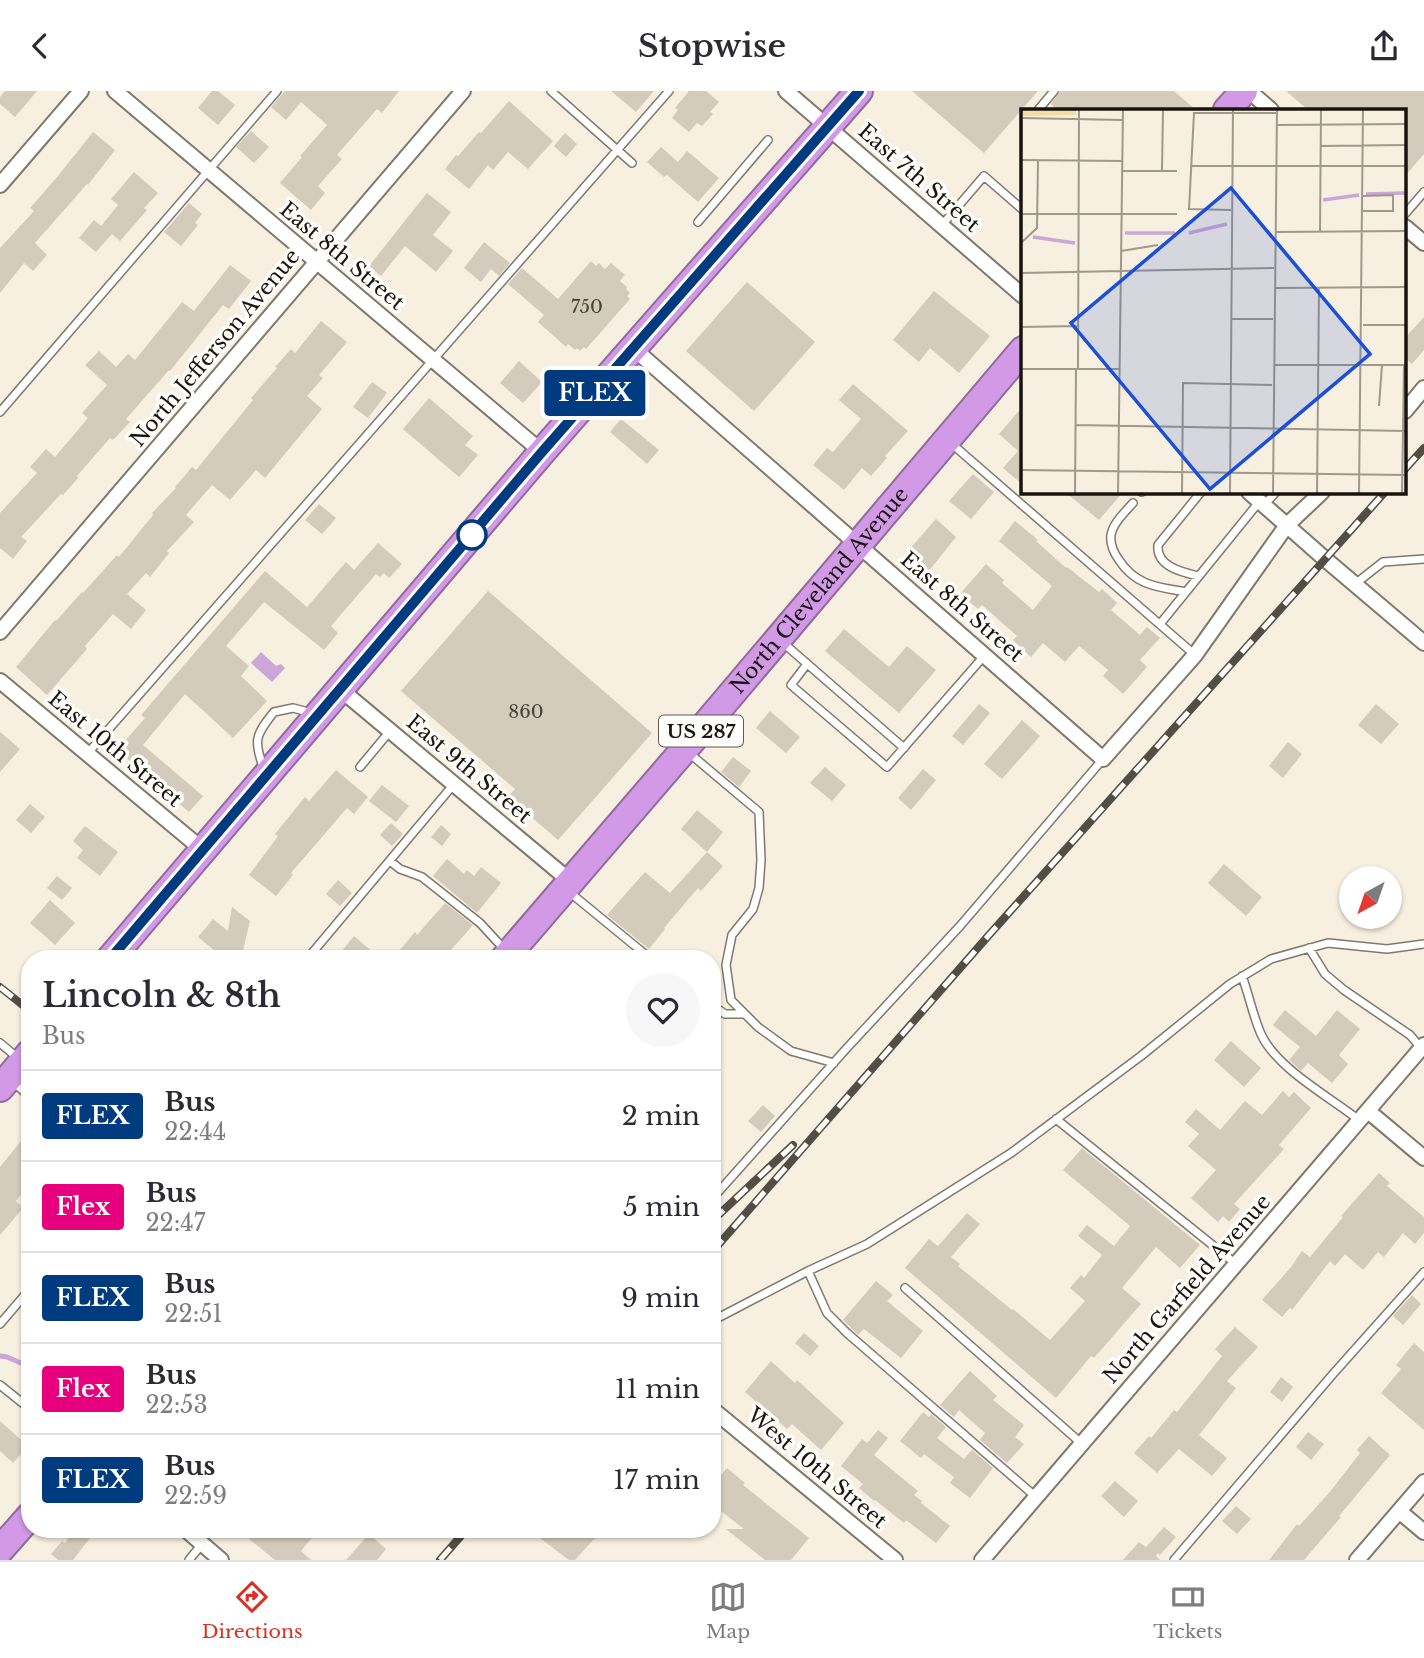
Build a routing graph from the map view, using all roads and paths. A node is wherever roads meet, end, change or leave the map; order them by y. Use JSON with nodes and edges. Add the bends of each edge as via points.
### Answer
{"nodes":[{"id":1,"x":80,"y":91,"type":"edge"},
{"id":2,"x":115,"y":91,"type":"edge"},
{"id":3,"x":277,"y":91,"type":"edge"},
{"id":4,"x":463,"y":91,"type":"edge"},
{"id":5,"x":551,"y":91,"type":"edge"},
{"id":6,"x":670,"y":91,"type":"edge"},
{"id":7,"x":786,"y":91,"type":"edge"},
{"id":8,"x":859,"y":91,"type":"edge"},
{"id":9,"x":1054,"y":91,"type":"edge"},
{"id":10,"x":1246,"y":91,"type":"edge"},
{"id":11,"x":1039,"y":109,"type":"edge"},
{"id":12,"x":1228,"y":109,"type":"edge"},
{"id":13,"x":1270,"y":109,"type":"edge"},
{"id":14,"x":828,"y":127,"type":"junction"},
{"id":15,"x":768,"y":140,"type":"dead end"},
{"id":16,"x":618,"y":150,"type":"junction"},
{"id":17,"x":632,"y":163,"type":"dead end"},
{"id":18,"x":209,"y":170,"type":"junction"},
{"id":19,"x":1,"y":181,"type":"edge"},
{"id":20,"x":1424,"y":192,"type":"edge"},
{"id":21,"x":1021,"y":208,"type":"edge"},
{"id":22,"x":1406,"y":213,"type":"edge"},
{"id":23,"x":698,"y":222,"type":"dead end"},
{"id":24,"x":942,"y":225,"type":"junction"},
{"id":25,"x":1406,"y":228,"type":"edge"},
{"id":26,"x":1424,"y":243,"type":"edge"},
{"id":27,"x":317,"y":261,"type":"junction"},
{"id":28,"x":1021,"y":294,"type":"edge"},
{"id":29,"x":634,"y":349,"type":"junction"},
{"id":30,"x":1021,"y":352,"type":"edge"},
{"id":31,"x":434,"y":361,"type":"junction"},
{"id":32,"x":1424,"y":388,"type":"edge"},
{"id":33,"x":1406,"y":410,"type":"edge"},
{"id":34,"x":0,"y":412,"type":"edge"},
{"id":35,"x":947,"y":439,"type":"junction"},
{"id":36,"x":542,"y":452,"type":"junction"},
{"id":37,"x":1200,"y":493,"type":"edge"},
{"id":38,"x":1321,"y":493,"type":"edge"},
{"id":39,"x":1257,"y":499,"type":"edge"},
{"id":40,"x":1133,"y":503,"type":"dead end"},
{"id":41,"x":1287,"y":526,"type":"junction"},
{"id":42,"x":859,"y":545,"type":"junction"},
{"id":43,"x":1424,"y":559,"type":"edge"},
{"id":44,"x":1198,"y":576,"type":"junction"},
{"id":45,"x":1354,"y":584,"type":"junction"},
{"id":46,"x":1186,"y":592,"type":"junction"},
{"id":47,"x":1160,"y":624,"type":"junction"},
{"id":48,"x":0,"y":632,"type":"edge"},
{"id":49,"x":778,"y":639,"type":"junction"},
{"id":50,"x":1424,"y":643,"type":"edge"},
{"id":51,"x":985,"y":655,"type":"junction"},
{"id":52,"x":1195,"y":655,"type":"junction"},
{"id":53,"x":807,"y":664,"type":"junction"},
{"id":54,"x":0,"y":681,"type":"edge"},
{"id":55,"x":340,"y":689,"type":"junction"},
{"id":56,"x":319,"y":714,"type":"junction"},
{"id":57,"x":390,"y":731,"type":"junction"},
{"id":58,"x":904,"y":748,"type":"junction"},
{"id":59,"x":685,"y":749,"type":"junction"},
{"id":60,"x":88,"y":754,"type":"junction"},
{"id":61,"x":1103,"y":759,"type":"junction"},
{"id":62,"x":360,"y":767,"type":"dead end"},
{"id":63,"x":265,"y":777,"type":"junction"},
{"id":64,"x":454,"y":784,"type":"junction"},
{"id":65,"x":203,"y":850,"type":"junction"},
{"id":66,"x":390,"y":861,"type":"junction"},
{"id":67,"x":567,"y":885,"type":"junction"},
{"id":68,"x":1424,"y":944,"type":"edge"},
{"id":69,"x":1310,"y":948,"type":"junction"},
{"id":70,"x":123,"y":950,"type":"edge"},
{"id":71,"x":315,"y":950,"type":"edge"},
{"id":72,"x":503,"y":950,"type":"edge"},
{"id":73,"x":515,"y":950,"type":"edge"},
{"id":74,"x":641,"y":950,"type":"edge"},
{"id":75,"x":1242,"y":977,"type":"junction"},
{"id":76,"x":721,"y":1011,"type":"edge"},
{"id":77,"x":744,"y":1014,"type":"junction"},
{"id":78,"x":0,"y":1043,"type":"edge"},
{"id":79,"x":1423,"y":1047,"type":"edge"},
{"id":80,"x":834,"y":1063,"type":"junction"},
{"id":81,"x":15,"y":1070,"type":"edge"},
{"id":82,"x":1364,"y":1116,"type":"junction"},
{"id":83,"x":1056,"y":1119,"type":"junction"},
{"id":84,"x":1424,"y":1158,"type":"edge"},
{"id":85,"x":721,"y":1189,"type":"edge"},
{"id":86,"x":1236,"y":1265,"type":"junction"},
{"id":87,"x":808,"y":1271,"type":"junction"},
{"id":88,"x":1424,"y":1272,"type":"edge"},
{"id":89,"x":905,"y":1288,"type":"dead end"},
{"id":90,"x":21,"y":1300,"type":"edge"},
{"id":91,"x":721,"y":1316,"type":"edge"},
{"id":92,"x":0,"y":1324,"type":"edge"},
{"id":93,"x":0,"y":1385,"type":"edge"},
{"id":94,"x":21,"y":1402,"type":"edge"},
{"id":95,"x":721,"y":1416,"type":"edge"},
{"id":96,"x":1082,"y":1444,"type":"junction"},
{"id":97,"x":1424,"y":1482,"type":"edge"},
{"id":98,"x":1036,"y":1497,"type":"junction"},
{"id":99,"x":1399,"y":1511,"type":"junction"},
{"id":100,"x":21,"y":1526,"type":"edge"},
{"id":101,"x":1424,"y":1532,"type":"edge"},
{"id":102,"x":196,"y":1538,"type":"edge"},
{"id":103,"x":202,"y":1544,"type":"junction"},
{"id":104,"x":0,"y":1550,"type":"edge"},
{"id":105,"x":189,"y":1560,"type":"edge"},
{"id":106,"x":222,"y":1560,"type":"edge"},
{"id":107,"x":895,"y":1560,"type":"edge"},
{"id":108,"x":982,"y":1560,"type":"edge"},
{"id":109,"x":1174,"y":1560,"type":"edge"},
{"id":110,"x":1357,"y":1560,"type":"edge"}],
"edges":[{"from":1,"to":19,"type":"street"},
{"from":2,"to":18,"type":"street","name":"East 8th Street"},
{"from":3,"to":18,"type":"lane"},
{"from":4,"to":27,"type":"street","name":"North Jefferson Avenue"},
{"from":5,"to":16,"type":"lane"},
{"from":6,"to":16,"type":"lane"},
{"from":7,"to":14,"type":"street","name":"East 7th Street"},
{"from":8,"to":14,"type":"highway"},
{"from":9,"to":11,"type":"lane"},
{"from":10,"to":12,"type":"highway"},
{"from":10,"to":13,"type":"street"},
{"from":14,"to":24,"type":"street","name":"East 7th Street"},
{"from":14,"to":29,"type":"highway"},
{"from":15,"to":23,"type":"lane"},
{"from":16,"to":17,"type":"lane"},
{"from":16,"to":31,"type":"lane"},
{"from":18,"to":27,"type":"street","name":"East 8th Street"},
{"from":18,"to":34,"type":"lane"},
{"from":20,"to":22,"type":"lane"},
{"from":21,"to":24,"type":"lane","via":[[984,176]]},
{"from":24,"to":28,"type":"street","name":"East 7th Street"},
{"from":25,"to":26,"type":"street"},
{"from":27,"to":31,"type":"street","name":"East 8th Street"},
{"from":27,"to":48,"type":"street","name":"North Jefferson Avenue"},
{"from":29,"to":36,"type":"highway"},
{"from":29,"to":42,"type":"street","name":"East 8th Street"},
{"from":30,"to":35,"type":"highway","name":"North Cleveland Avenue","number":"US 287"},
{"from":31,"to":36,"type":"street","name":"East 8th Street"},
{"from":31,"to":60,"type":"lane"},
{"from":32,"to":33,"type":"street"},
{"from":35,"to":42,"type":"highway","name":"North Cleveland Avenue","number":"US 287"},
{"from":35,"to":47,"type":"lane"},
{"from":36,"to":55,"type":"highway"},
{"from":37,"to":44,"type":"lane","via":[[1157,549],[1173,569]]},
{"from":38,"to":41,"type":"street"},
{"from":39,"to":41,"type":"street"},
{"from":39,"to":44,"type":"lane"},
{"from":40,"to":46,"type":"lane","via":[[1110,537],[1117,557],[1140,581]]},
{"from":41,"to":45,"type":"street"},
{"from":41,"to":52,"type":"street"},
{"from":42,"to":49,"type":"highway","name":"North Cleveland Avenue","number":"US 287"},
{"from":42,"to":51,"type":"street","name":"East 8th Street"},
{"from":43,"to":45,"type":"lane","via":[[1383,562]]},
{"from":44,"to":46,"type":"lane"},
{"from":45,"to":50,"type":"street"},
{"from":46,"to":47,"type":"lane"},
{"from":47,"to":52,"type":"lane"},
{"from":49,"to":53,"type":"lane"},
{"from":49,"to":59,"type":"highway","name":"North Cleveland Avenue","number":"US 287"},
{"from":51,"to":58,"type":"lane"},
{"from":51,"to":61,"type":"street","name":"East 8th Street"},
{"from":52,"to":61,"type":"street"},
{"from":53,"to":58,"type":"lane"},
{"from":53,"to":58,"type":"lane","via":[[791,685],[887,767]]},
{"from":54,"to":60,"type":"street","name":"East 10th Street"},
{"from":55,"to":56,"type":"highway"},
{"from":55,"to":57,"type":"street","name":"East 9th Street"},
{"from":56,"to":63,"type":"highway"},
{"from":56,"to":63,"type":"lane","via":[[293,708],[274,712],[260,729],[256,743]]},
{"from":57,"to":62,"type":"lane"},
{"from":57,"to":64,"type":"street","name":"East 9th Street"},
{"from":59,"to":67,"type":"highway","name":"North Cleveland Avenue","number":"US 287"},
{"from":59,"to":77,"type":"lane","via":[[759,813],[759,887],[753,909],[732,935],[726,965],[731,1000]]},
{"from":60,"to":65,"type":"street","name":"East 10th Street"},
{"from":61,"to":80,"type":"lane","via":[[960,926]]},
{"from":63,"to":65,"type":"highway"},
{"from":64,"to":66,"type":"lane"},
{"from":64,"to":67,"type":"street","name":"East 9th Street"},
{"from":65,"to":70,"type":"highway"},
{"from":66,"to":71,"type":"lane"},
{"from":66,"to":72,"type":"lane","via":[[422,877],[480,923]]},
{"from":67,"to":73,"type":"highway","name":"North Cleveland Avenue","number":"US 287"},
{"from":67,"to":74,"type":"lane"},
{"from":68,"to":69,"type":"lane","via":[[1387,949],[1328,943]]},
{"from":69,"to":75,"type":"lane","via":[[1271,959]]},
{"from":69,"to":79,"type":"lane","via":[[1325,974]]},
{"from":75,"to":82,"type":"lane","via":[[1269,1047],[1290,1069]]},
{"from":75,"to":83,"type":"lane"},
{"from":76,"to":77,"type":"lane"},
{"from":77,"to":80,"type":"lane","via":[[791,1051]]},
{"from":78,"to":81,"type":"lane"},
{"from":79,"to":82,"type":"street","name":"North Garfield Avenue"},
{"from":80,"to":85,"type":"lane"},
{"from":82,"to":84,"type":"street"},
{"from":82,"to":86,"type":"street","name":"North Garfield Avenue"},
{"from":83,"to":86,"type":"lane"},
{"from":83,"to":87,"type":"lane","via":[[1011,1153],[867,1244]]},
{"from":86,"to":96,"type":"street","name":"North Garfield Avenue"},
{"from":87,"to":91,"type":"lane"},
{"from":87,"to":98,"type":"lane","via":[[827,1313],[847,1333]]},
{"from":88,"to":109,"type":"lane"},
{"from":89,"to":96,"type":"lane"},
{"from":90,"to":92,"type":"lane"},
{"from":93,"to":94,"type":"lane"},
{"from":95,"to":107,"type":"street","name":"West 10th Street"},
{"from":96,"to":98,"type":"street","name":"North Garfield Avenue"},
{"from":97,"to":99,"type":"street"},
{"from":98,"to":108,"type":"street","name":"North Garfield Avenue"},
{"from":99,"to":101,"type":"street"},
{"from":99,"to":110,"type":"street"},
{"from":100,"to":104,"type":"highway"},
{"from":102,"to":103,"type":"street"},
{"from":103,"to":105,"type":"lane"},
{"from":103,"to":106,"type":"street"}]}
